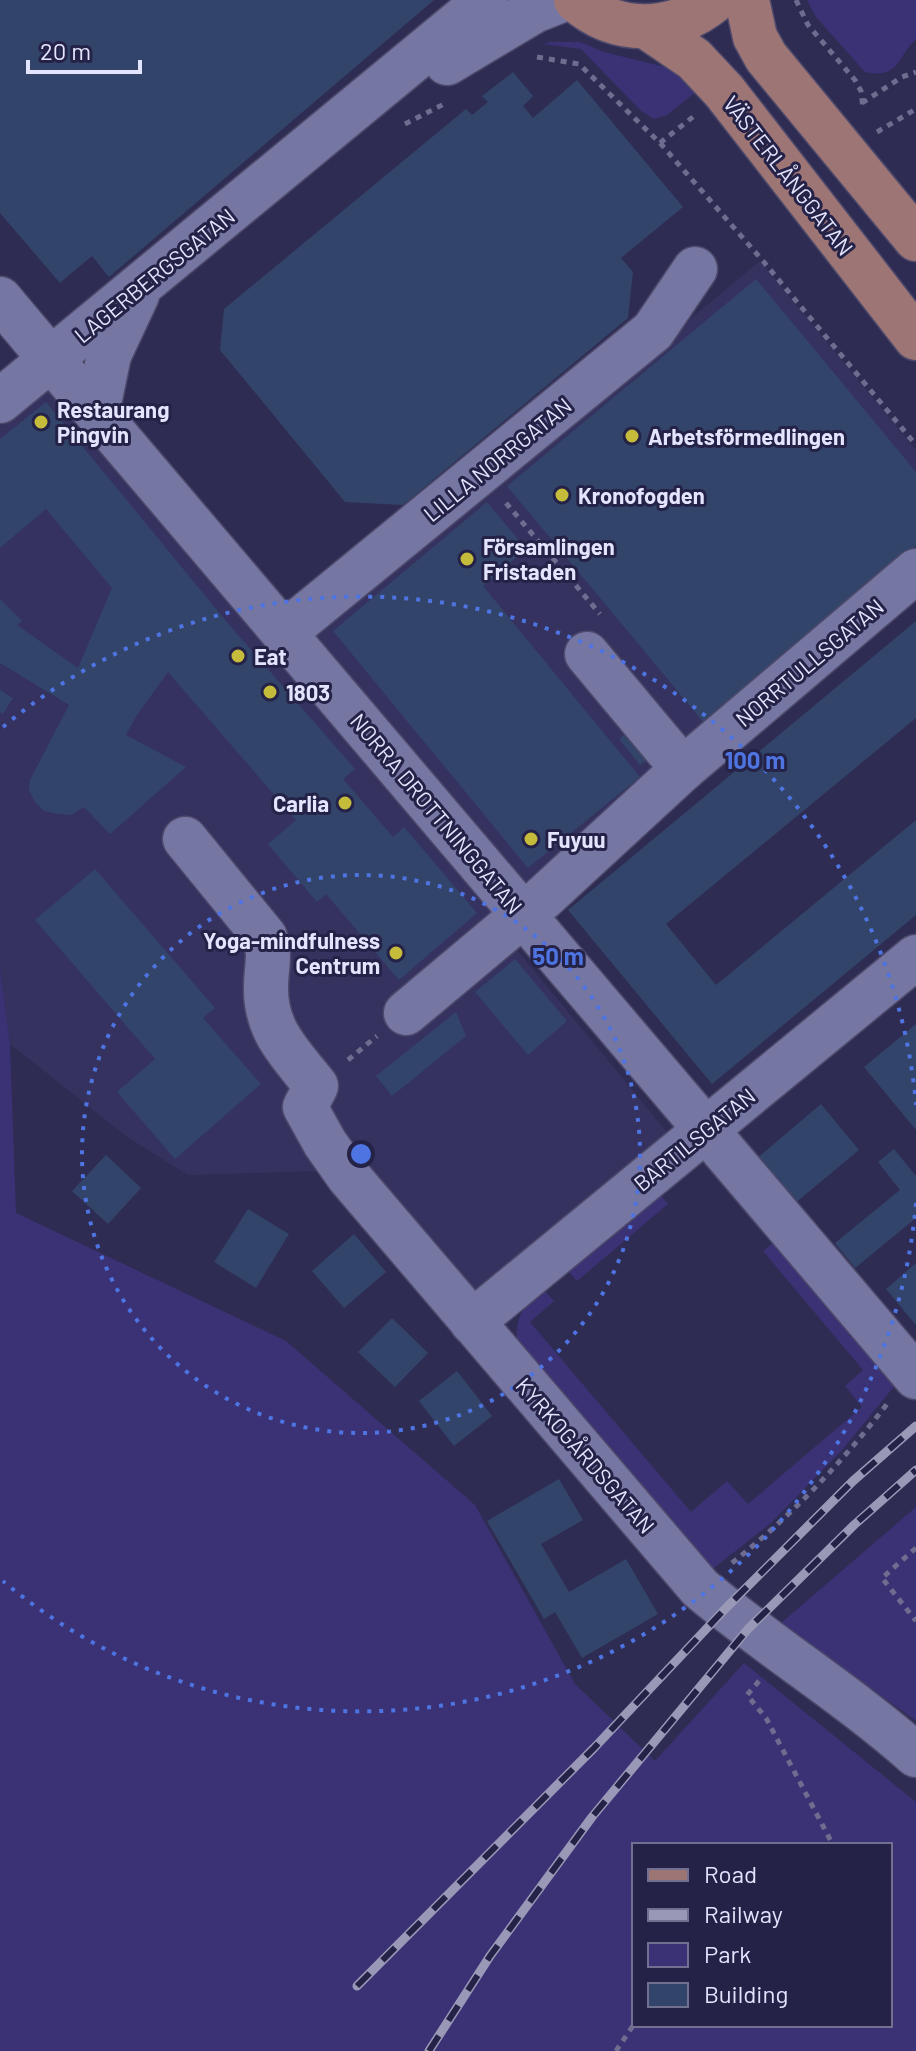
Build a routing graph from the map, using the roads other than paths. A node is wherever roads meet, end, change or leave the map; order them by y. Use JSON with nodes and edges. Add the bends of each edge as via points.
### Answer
{"nodes":[{"id":1,"x":486,"y":0,"type":"edge"},
{"id":2,"x":562,"y":0,"type":"edge"},
{"id":3,"x":576,"y":0,"type":"edge"},
{"id":4,"x":715,"y":0,"type":"edge"},
{"id":5,"x":747,"y":0,"type":"edge"},
{"id":6,"x":647,"y":27,"type":"junction"},
{"id":7,"x":309,"y":148,"type":"junction"},
{"id":8,"x":916,"y":239,"type":"edge"},
{"id":9,"x":695,"y":269,"type":"dead end"},
{"id":10,"x":143,"y":284,"type":"junction"},
{"id":11,"x":0,"y":299,"type":"edge"},
{"id":12,"x":916,"y":338,"type":"edge"},
{"id":13,"x":44,"y":351,"type":"junction"},
{"id":14,"x":0,"y":401,"type":"edge"},
{"id":15,"x":97,"y":413,"type":"junction"},
{"id":16,"x":916,"y":571,"type":"edge"},
{"id":17,"x":284,"y":633,"type":"junction"},
{"id":18,"x":587,"y":654,"type":"road end"},
{"id":19,"x":683,"y":769,"type":"junction"},
{"id":20,"x":185,"y":839,"type":"dead end"},
{"id":21,"x":523,"y":915,"type":"junction"},
{"id":22,"x":916,"y":957,"type":"edge"},
{"id":23,"x":406,"y":1013,"type":"dead end"},
{"id":24,"x":705,"y":1130,"type":"junction"},
{"id":25,"x":472,"y":1322,"type":"junction"},
{"id":26,"x":914,"y":1374,"type":"edge"},
{"id":27,"x":916,"y":1755,"type":"edge"}],
"edges":[{"from":1,"to":7,"type":"street","name":"LAGERBERGSGATAN"},
{"from":2,"to":7,"type":"street","name":"LAGERBERGSGATAN","via":[[502,29]]},
{"from":3,"to":6,"type":"main road","name":"VÄSTERLÅNGGATAN","via":[[612,21]]},
{"from":4,"to":6,"type":"main road","name":"VÄSTERLÅNGGATAN","via":[[685,19]]},
{"from":5,"to":8,"type":"main road","via":[[755,37],[773,66]]},
{"from":6,"to":12,"type":"main road","name":"VÄSTERLÅNGGATAN","via":[[694,59],[724,91]]},
{"from":7,"to":10,"type":"street","name":"LAGERBERGSGATAN"},
{"from":9,"to":17,"type":"street","name":"LILLA NORRGATAN","via":[[653,331]]},
{"from":10,"to":13,"type":"street","name":"LAGERBERGSGATAN"},
{"from":10,"to":15,"type":"street","via":[[109,355]]},
{"from":11,"to":13,"type":"street","name":"NORRA DROTTNINGGATAN"},
{"from":13,"to":14,"type":"street","name":"LAGERBERGSGATAN"},
{"from":13,"to":15,"type":"street","name":"NORRA DROTTNINGGATAN"},
{"from":15,"to":17,"type":"street","name":"NORRA DROTTNINGGATAN"},
{"from":16,"to":19,"type":"street","name":"NORRTULLSGATAN"},
{"from":17,"to":21,"type":"street","name":"NORRA DROTTNINGGATAN"},
{"from":18,"to":19,"type":"street"},
{"from":19,"to":21,"type":"street","name":"NORRTULLSGATAN"},
{"from":20,"to":25,"type":"street","name":"KYRKOGÅRDSGATAN","via":[[265,937],[270,954],[268,1012],[275,1035],[316,1086],[305,1107],[325,1143]]},
{"from":21,"to":23,"type":"street","name":"NORRTULLSGATAN"},
{"from":21,"to":24,"type":"street","name":"NORRA DROTTNINGGATAN"},
{"from":22,"to":24,"type":"street","name":"BARTILSGATAN"},
{"from":24,"to":25,"type":"street","name":"BARTILSGATAN"},
{"from":24,"to":26,"type":"street","name":"NORRA DROTTNINGGATAN"},
{"from":25,"to":27,"type":"street","name":"KYRKOGÅRDSGATAN","via":[[700,1588]]}]}
